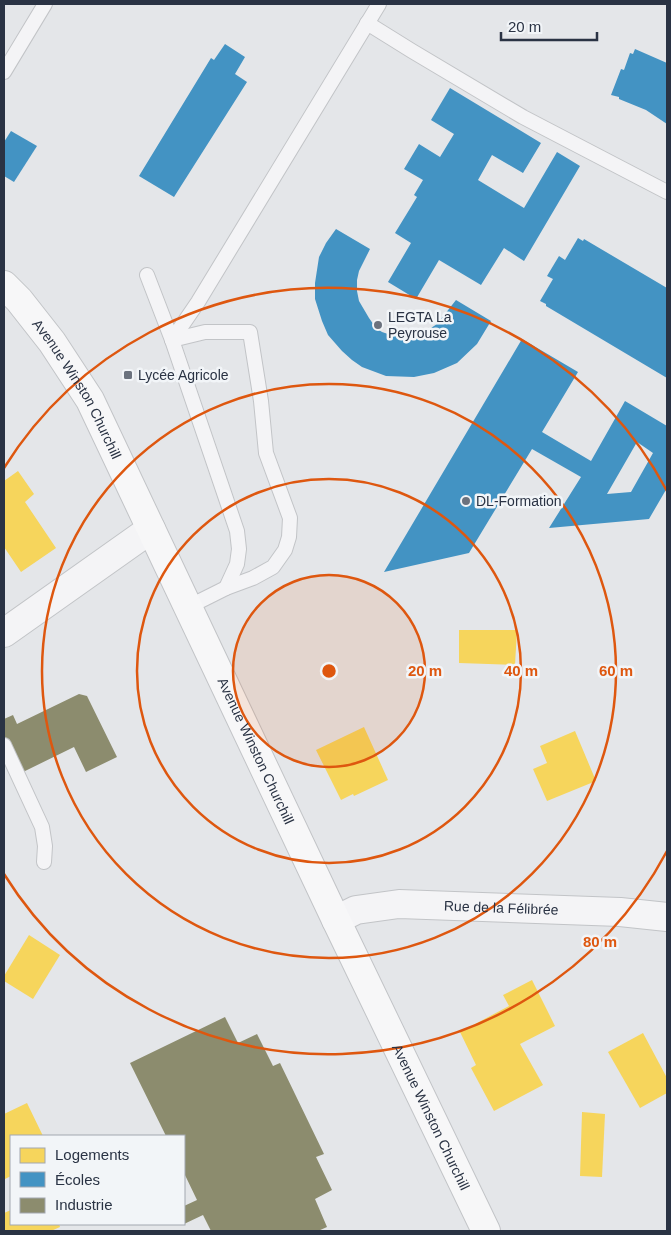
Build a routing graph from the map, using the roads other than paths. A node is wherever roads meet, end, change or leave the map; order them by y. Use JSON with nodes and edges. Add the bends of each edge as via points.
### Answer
{"nodes":[{"id":1,"x":45,"y":4,"type":"edge"},
{"id":2,"x":379,"y":4,"type":"edge"},
{"id":3,"x":367,"y":23,"type":"junction"},
{"id":4,"x":4,"y":72,"type":"edge"},
{"id":5,"x":667,"y":192,"type":"edge"},
{"id":6,"x":147,"y":275,"type":"dead end"},
{"id":7,"x":4,"y":285,"type":"edge"},
{"id":8,"x":172,"y":340,"type":"junction"},
{"id":9,"x":151,"y":529,"type":"junction"},
{"id":10,"x":226,"y":588,"type":"junction"},
{"id":11,"x":188,"y":607,"type":"junction"},
{"id":12,"x":4,"y":634,"type":"edge"},
{"id":13,"x":4,"y":746,"type":"edge"},
{"id":14,"x":44,"y":862,"type":"dead end"},
{"id":15,"x":667,"y":917,"type":"edge"},
{"id":16,"x":336,"y":920,"type":"junction"},
{"id":17,"x":486,"y":1231,"type":"edge"}],
"edges":[{"from":1,"to":4,"type":"lane"},
{"from":2,"to":3,"type":"lane"},
{"from":3,"to":5,"type":"lane","via":[[523,117]]},
{"from":3,"to":8,"type":"lane"},
{"from":6,"to":8,"type":"lane"},
{"from":7,"to":9,"type":"main road","name":"Avenue Winston Churchill","via":[[52,342],[90,400]]},
{"from":8,"to":10,"type":"lane","via":[[237,531],[237,564]]},
{"from":8,"to":10,"type":"lane","via":[[205,332],[250,332],[266,453],[290,518],[289,538],[273,567]]},
{"from":9,"to":11,"type":"main road","name":"Avenue Winston Churchill"},
{"from":9,"to":12,"type":"street"},
{"from":10,"to":11,"type":"lane"},
{"from":11,"to":16,"type":"main road","name":"Avenue Winston Churchill"},
{"from":13,"to":14,"type":"lane","via":[[42,827]]},
{"from":15,"to":16,"type":"street","name":"Rue de la Félibrée","via":[[620,912],[398,904],[356,910]]},
{"from":16,"to":17,"type":"main road","name":"Avenue Winston Churchill"}]}
